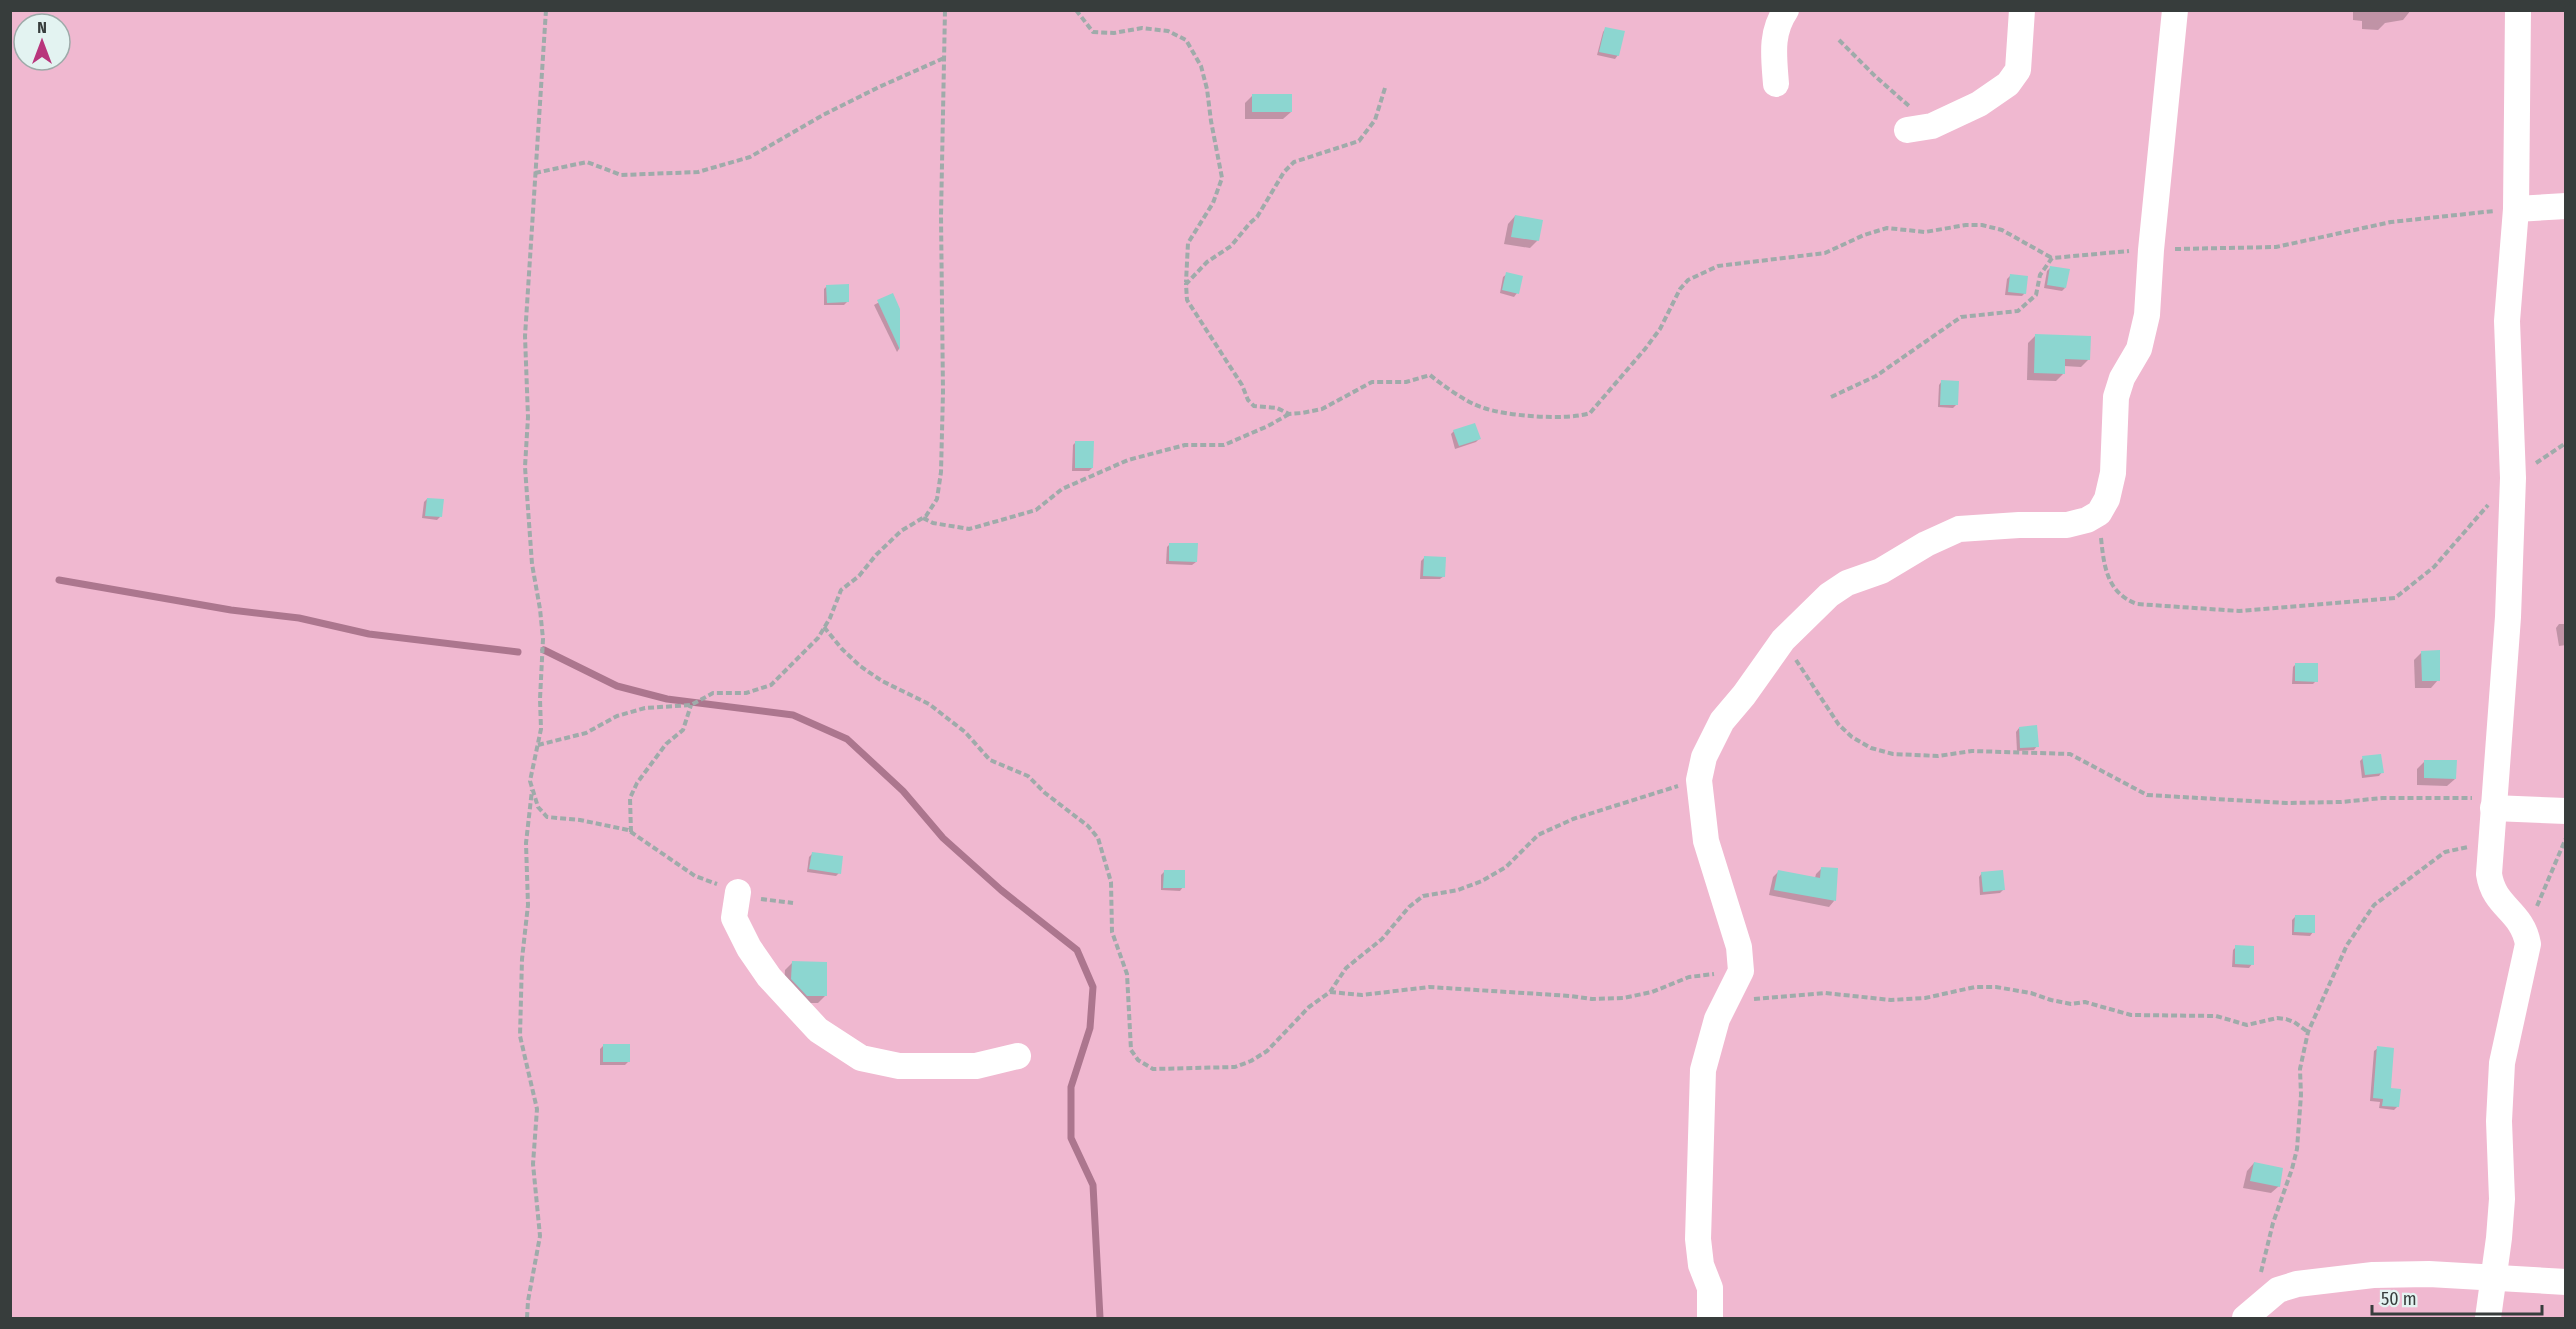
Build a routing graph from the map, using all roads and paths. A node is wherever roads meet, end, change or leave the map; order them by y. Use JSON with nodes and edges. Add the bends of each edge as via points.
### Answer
{"nodes":[{"id":1,"x":546,"y":10,"type":"edge"},
{"id":2,"x":945,"y":10,"type":"edge"},
{"id":3,"x":1076,"y":10,"type":"edge"},
{"id":4,"x":1786,"y":10,"type":"edge"},
{"id":5,"x":2022,"y":10,"type":"edge"},
{"id":6,"x":2175,"y":10,"type":"edge"},
{"id":7,"x":2518,"y":10,"type":"edge"},
{"id":8,"x":1839,"y":40,"type":"dead end"},
{"id":9,"x":944,"y":58,"type":"junction"},
{"id":10,"x":1776,"y":84,"type":"dead end"},
{"id":11,"x":1385,"y":88,"type":"dead end"},
{"id":12,"x":1932,"y":126,"type":"junction"},
{"id":13,"x":1907,"y":130,"type":"dead end"},
{"id":14,"x":535,"y":173,"type":"junction"},
{"id":15,"x":2565,"y":206,"type":"edge"},
{"id":16,"x":2516,"y":209,"type":"junction"},
{"id":17,"x":2151,"y":250,"type":"junction"},
{"id":18,"x":2052,"y":258,"type":"junction"},
{"id":19,"x":1186,"y":284,"type":"junction"},
{"id":20,"x":1831,"y":397,"type":"dead end"},
{"id":21,"x":1289,"y":414,"type":"junction"},
{"id":22,"x":2565,"y":443,"type":"edge"},
{"id":23,"x":2512,"y":478,"type":"junction"},
{"id":24,"x":2099,"y":513,"type":"junction"},
{"id":25,"x":922,"y":518,"type":"junction"},
{"id":26,"x":824,"y":627,"type":"junction"},
{"id":27,"x":1783,"y":640,"type":"junction"},
{"id":28,"x":691,"y":705,"type":"junction"},
{"id":29,"x":538,"y":745,"type":"junction"},
{"id":30,"x":1699,"y":780,"type":"junction"},
{"id":31,"x":532,"y":788,"type":"junction"},
{"id":32,"x":2494,"y":803,"type":"junction"},
{"id":33,"x":2565,"y":811,"type":"edge"},
{"id":34,"x":631,"y":832,"type":"junction"},
{"id":35,"x":2565,"y":838,"type":"edge"},
{"id":36,"x":2490,"y":842,"type":"junction"},
{"id":37,"x":738,"y":892,"type":"junction"},
{"id":38,"x":793,"y":903,"type":"dead end"},
{"id":39,"x":2526,"y":932,"type":"junction"},
{"id":40,"x":1741,"y":971,"type":"junction"},
{"id":41,"x":1330,"y":992,"type":"junction"},
{"id":42,"x":1727,"y":1000,"type":"junction"},
{"id":43,"x":2307,"y":1032,"type":"junction"},
{"id":44,"x":1018,"y":1056,"type":"dead end"},
{"id":45,"x":2493,"y":1278,"type":"junction"},
{"id":46,"x":2565,"y":1282,"type":"edge"},
{"id":47,"x":2250,"y":1313,"type":"edge"},
{"id":48,"x":527,"y":1318,"type":"edge"},
{"id":49,"x":1710,"y":1318,"type":"edge"},
{"id":50,"x":2488,"y":1318,"type":"edge"}],
"edges":[{"from":1,"to":14,"type":"path"},
{"from":2,"to":9,"type":"path"},
{"from":3,"to":19,"type":"path","via":[[1094,32],[1142,28],[1168,31],[1186,40],[1201,66],[1222,178],[1213,203],[1188,243]]},
{"from":4,"to":10,"type":"street","via":[[1775,33]]},
{"from":5,"to":12,"type":"street","via":[[2018,70],[2008,84],[1979,104]]},
{"from":6,"to":17,"type":"street"},
{"from":7,"to":16,"type":"street"},
{"from":8,"to":12,"type":"path"},
{"from":9,"to":14,"type":"path","via":[[869,91],[750,157],[698,172],[621,175],[587,162]]},
{"from":9,"to":25,"type":"path","via":[[941,472],[937,500]]},
{"from":11,"to":19,"type":"path","via":[[1375,120],[1359,141],[1294,162],[1257,217],[1231,246],[1207,262]]},
{"from":12,"to":13,"type":"street"},
{"from":14,"to":29,"type":"path","via":[[525,336],[526,478],[532,564],[543,639]]},
{"from":15,"to":16,"type":"street"},
{"from":16,"to":17,"type":"path","via":[[2391,222],[2276,247]]},
{"from":16,"to":23,"type":"street","via":[[2507,321]]},
{"from":17,"to":18,"type":"path"},
{"from":17,"to":24,"type":"street","via":[[2147,315],[2139,349],[2116,397],[2113,473],[2107,500]]},
{"from":18,"to":20,"type":"path","via":[[2040,275],[2036,296],[2018,311],[1961,317],[1876,376]]},
{"from":18,"to":21,"type":"path","via":[[2002,230],[1982,225],[1925,232],[1887,228],[1825,254],[1718,266],[1688,280],[1645,350],[1590,413],[1577,417],[1516,414],[1481,407],[1430,375],[1406,382],[1372,382],[1322,410]]},
{"from":19,"to":21,"type":"path","via":[[1187,300],[1248,400],[1254,406],[1277,408]]},
{"from":21,"to":25,"type":"path","via":[[1224,445],[1185,445],[1128,460],[1062,489],[1036,510],[980,526],[969,529]]},
{"from":22,"to":23,"type":"path"},
{"from":23,"to":24,"type":"path","via":[[2434,567],[2401,594],[2385,599],[2239,611],[2137,604],[2121,598],[2108,577]]},
{"from":23,"to":32,"type":"street","via":[[2508,617]]},
{"from":24,"to":27,"type":"street","via":[[2067,525],[1959,530],[1881,571],[1847,583]]},
{"from":25,"to":26,"type":"path","via":[[901,531],[860,576],[841,590]]},
{"from":26,"to":28,"type":"path","via":[[797,661],[771,685],[746,693],[714,693]]},
{"from":26,"to":41,"type":"path","via":[[860,666],[929,704],[965,732],[990,760],[1028,776],[1098,838],[1111,882],[1112,932],[1127,974],[1131,1050],[1138,1060],[1153,1069],[1235,1067],[1266,1051],[1309,1007]]},
{"from":27,"to":30,"type":"street","via":[[1722,722],[1704,757]]},
{"from":27,"to":32,"type":"path","via":[[1839,725],[1871,748],[1893,754],[2070,754],[2147,795],[2286,803],[2382,798]]},
{"from":28,"to":29,"type":"path","via":[[645,708],[617,716],[586,734]]},
{"from":28,"to":34,"type":"path","via":[[683,730],[666,744],[637,783],[630,798]]},
{"from":29,"to":31,"type":"path"},
{"from":30,"to":40,"type":"street","via":[[1706,841],[1739,946]]},
{"from":30,"to":41,"type":"path","via":[[1573,819],[1538,836],[1506,867],[1482,881],[1423,896],[1382,939],[1346,968]]},
{"from":31,"to":34,"type":"path","via":[[538,807],[547,817]]},
{"from":31,"to":48,"type":"path","via":[[526,843],[528,905],[520,1036],[537,1109],[533,1164],[540,1236]]},
{"from":32,"to":33,"type":"street"},
{"from":32,"to":36,"type":"street"},
{"from":34,"to":37,"type":"path","via":[[695,876]]},
{"from":35,"to":39,"type":"path"},
{"from":36,"to":39,"type":"street","via":[[2491,888]]},
{"from":36,"to":43,"type":"path","via":[[2445,852],[2374,905],[2347,945]]},
{"from":37,"to":38,"type":"path"},
{"from":37,"to":44,"type":"street","via":[[734,918],[769,976],[818,1030],[861,1058],[899,1066],[976,1066]]},
{"from":39,"to":45,"type":"street","via":[[2527,954],[2502,1063],[2502,1199]]},
{"from":40,"to":41,"type":"path","via":[[1689,976],[1652,992],[1623,998],[1429,987],[1362,994]]},
{"from":40,"to":42,"type":"street"},
{"from":42,"to":43,"type":"path","via":[[1825,993],[1891,1000],[1996,987],[2071,1004],[2085,1002],[2131,1015],[2216,1016],[2247,1025],[2286,1018]]},
{"from":42,"to":49,"type":"street","via":[[1717,1019],[1702,1070],[1698,1239],[1701,1264],[1710,1288]]},
{"from":43,"to":47,"type":"path","via":[[2300,1069],[2297,1149],[2272,1222]]},
{"from":45,"to":46,"type":"street"},
{"from":45,"to":47,"type":"street","via":[[2373,1275],[2297,1284],[2278,1290]]},
{"from":45,"to":50,"type":"street"}]}
